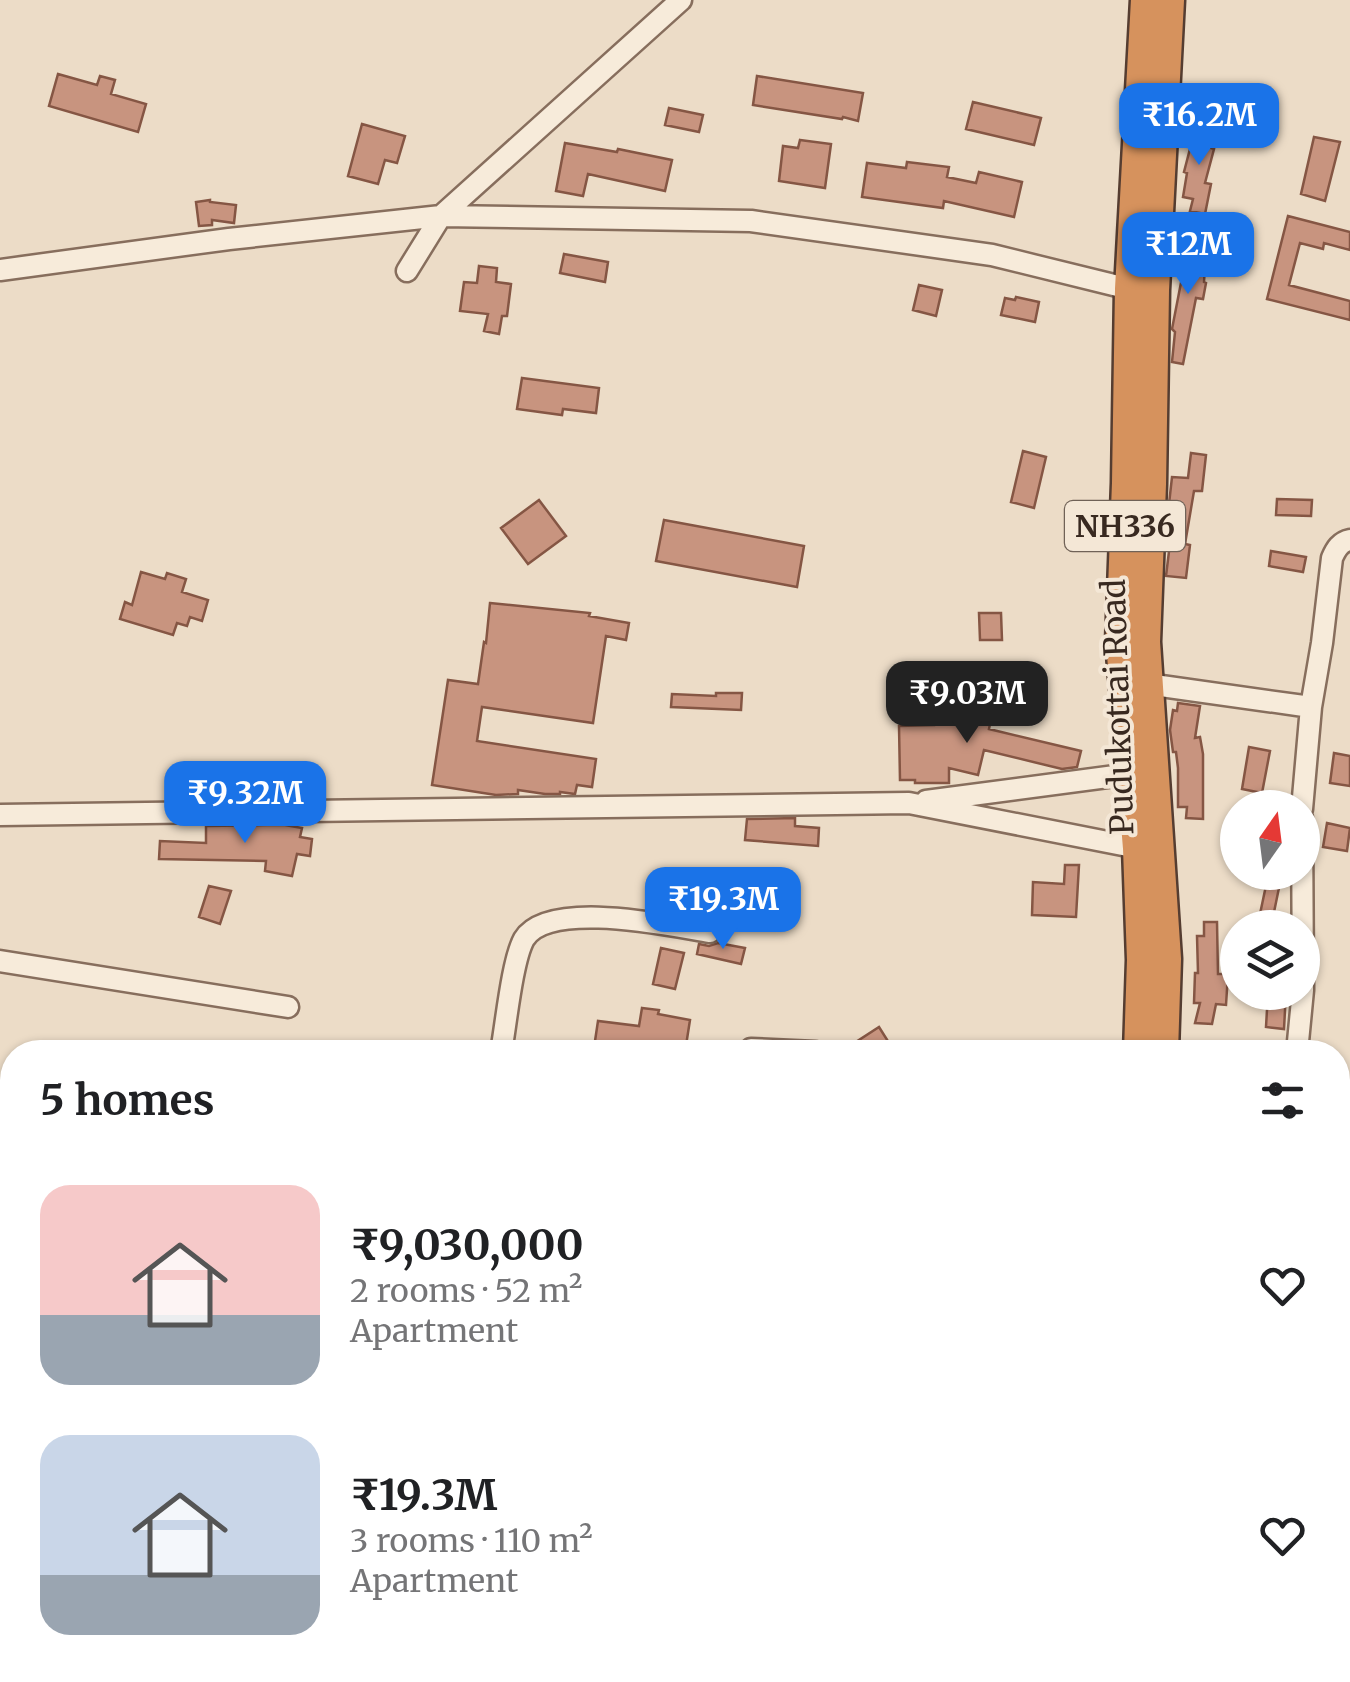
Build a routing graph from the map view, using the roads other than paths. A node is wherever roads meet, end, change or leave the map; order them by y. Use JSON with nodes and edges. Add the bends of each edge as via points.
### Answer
{"nodes":[{"id":1,"x":681,"y":0,"type":"edge"},
{"id":2,"x":1146,"y":0,"type":"edge"},
{"id":3,"x":1170,"y":0,"type":"edge"},
{"id":4,"x":441,"y":216,"type":"junction"},
{"id":5,"x":0,"y":270,"type":"edge"},
{"id":6,"x":407,"y":271,"type":"dead end"},
{"id":7,"x":1142,"y":289,"type":"junction"},
{"id":8,"x":1350,"y":540,"type":"edge"},
{"id":9,"x":1148,"y":684,"type":"junction"},
{"id":10,"x":1310,"y":707,"type":"junction"},
{"id":11,"x":1130,"y":774,"type":"junction"},
{"id":12,"x":1303,"y":790,"type":"edge"},
{"id":13,"x":909,"y":804,"type":"junction"},
{"id":14,"x":0,"y":814,"type":"edge"},
{"id":15,"x":1138,"y":848,"type":"junction"},
{"id":16,"x":1302,"y":890,"type":"edge"},
{"id":17,"x":710,"y":932,"type":"dead end"},
{"id":18,"x":0,"y":961,"type":"edge"},
{"id":19,"x":288,"y":1007,"type":"dead end"},
{"id":20,"x":504,"y":1040,"type":"edge"},
{"id":21,"x":1139,"y":1040,"type":"edge"},
{"id":22,"x":1163,"y":1040,"type":"edge"},
{"id":23,"x":1298,"y":1040,"type":"edge"}],
"edges":[{"from":1,"to":4,"type":"street"},
{"from":2,"to":7,"type":"highway","number":"NH336"},
{"from":3,"to":7,"type":"highway","name":"Pudukottai Road","number":"NH336"},
{"from":4,"to":5,"type":"street"},
{"from":4,"to":6,"type":"street"},
{"from":4,"to":7,"type":"street","via":[[751,221],[992,256]]},
{"from":7,"to":9,"type":"highway","name":"Pudukottai Road","number":"NH336","via":[[1151,484]]},
{"from":7,"to":11,"type":"highway","number":"NH336","via":[[1121,642]]},
{"from":8,"to":10,"type":"street","via":[[1332,558]]},
{"from":9,"to":10,"type":"street"},
{"from":9,"to":22,"type":"highway","name":"Pudukottai Road","number":"NH336","via":[[1166,960]]},
{"from":10,"to":12,"type":"street"},
{"from":11,"to":13,"type":"street"},
{"from":11,"to":15,"type":"highway","number":"NH336"},
{"from":13,"to":14,"type":"street"},
{"from":13,"to":15,"type":"street"},
{"from":15,"to":21,"type":"highway","number":"NH336"},
{"from":16,"to":23,"type":"street"},
{"from":17,"to":20,"type":"street","via":[[612,917],[568,918],[534,929],[522,944]]},
{"from":18,"to":19,"type":"street"}]}
